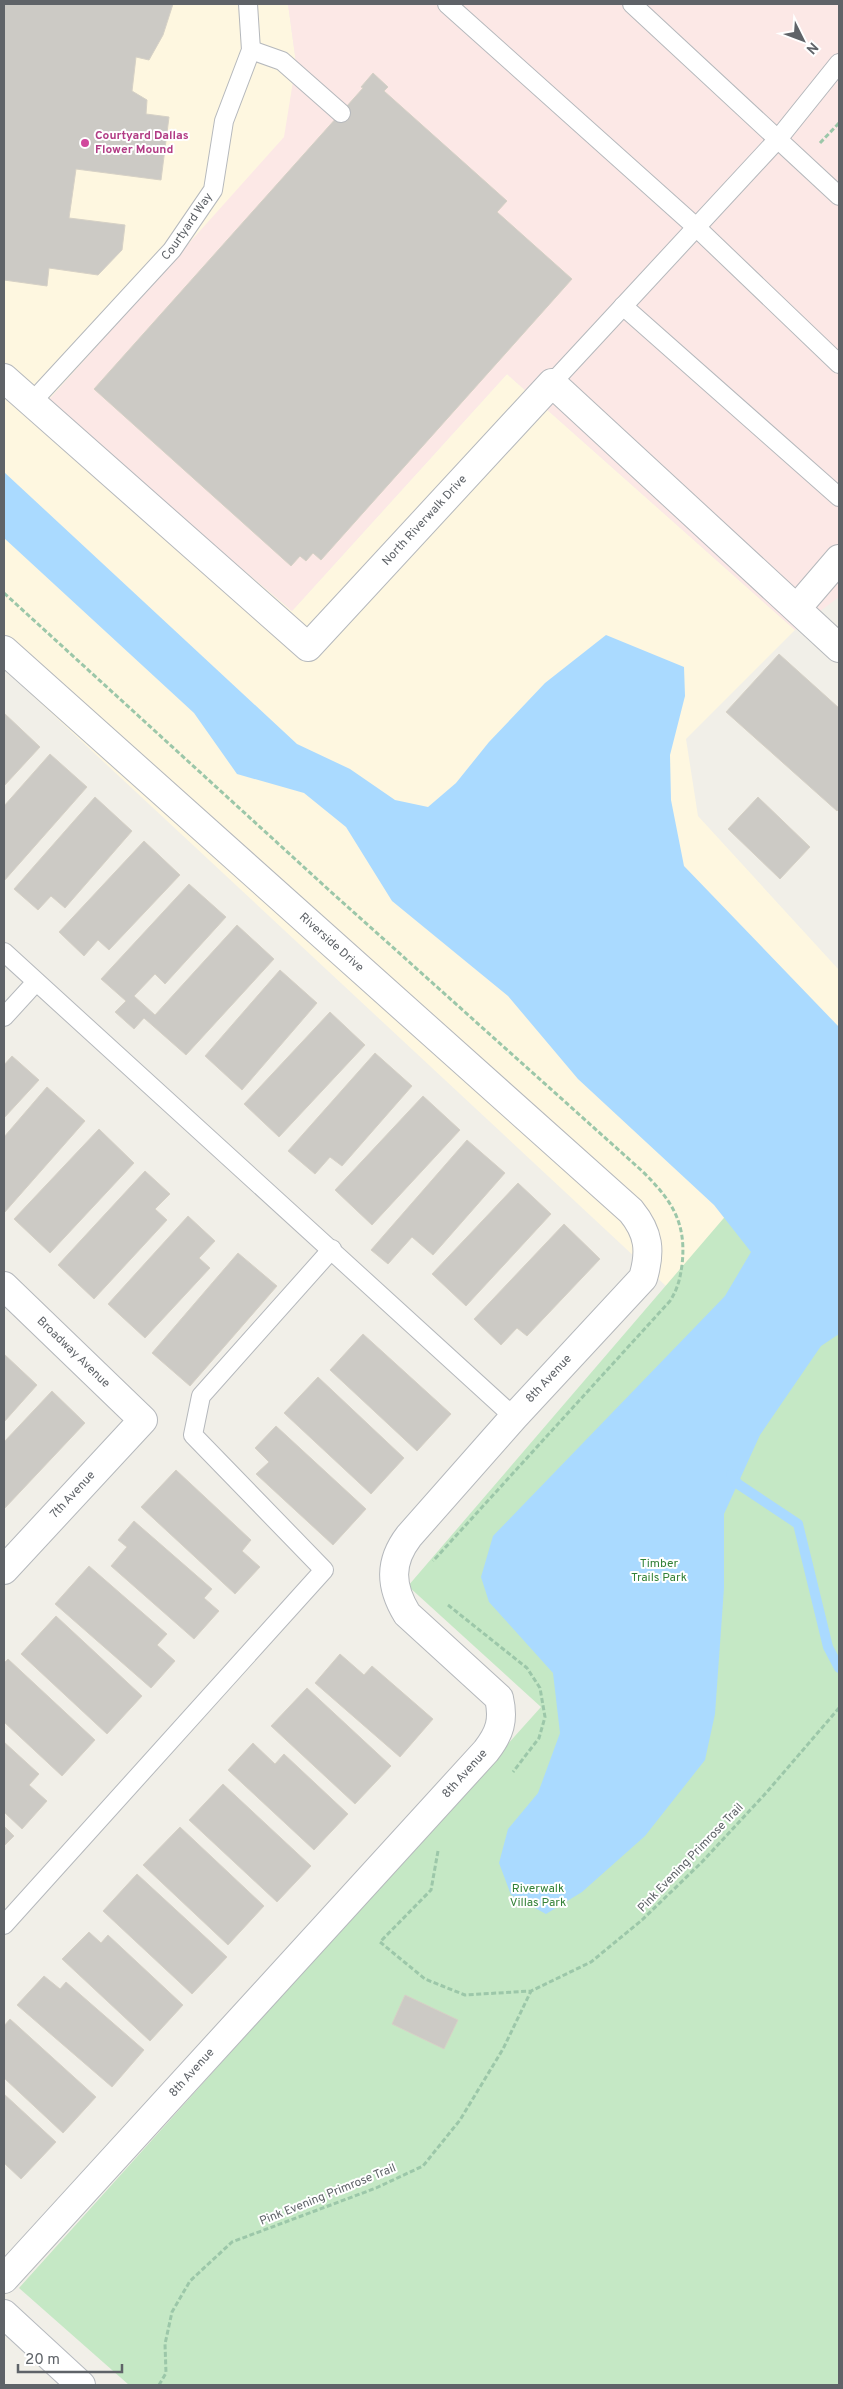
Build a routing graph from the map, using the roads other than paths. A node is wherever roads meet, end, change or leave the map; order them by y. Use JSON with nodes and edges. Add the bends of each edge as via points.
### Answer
{"nodes":[{"id":1,"x":248,"y":4,"type":"edge"},
{"id":2,"x":447,"y":4,"type":"edge"},
{"id":3,"x":632,"y":4,"type":"edge"},
{"id":4,"x":251,"y":50,"type":"junction"},
{"id":5,"x":839,"y":63,"type":"edge"},
{"id":6,"x":341,"y":113,"type":"dead end"},
{"id":7,"x":778,"y":139,"type":"junction"},
{"id":8,"x":839,"y":196,"type":"edge"},
{"id":9,"x":696,"y":227,"type":"junction"},
{"id":10,"x":623,"y":306,"type":"junction"},
{"id":11,"x":839,"y":364,"type":"edge"},
{"id":12,"x":4,"y":378,"type":"edge"},
{"id":13,"x":552,"y":383,"type":"junction"},
{"id":14,"x":31,"y":403,"type":"junction"},
{"id":15,"x":839,"y":497,"type":"edge"},
{"id":16,"x":839,"y":559,"type":"edge"},
{"id":17,"x":796,"y":608,"type":"junction"},
{"id":18,"x":839,"y":648,"type":"edge"},
{"id":19,"x":4,"y":650,"type":"edge"},
{"id":20,"x":4,"y":952,"type":"edge"},
{"id":21,"x":36,"y":982,"type":"junction"},
{"id":22,"x":4,"y":1017,"type":"edge"},
{"id":23,"x":647,"y":1243,"type":"joint"},
{"id":24,"x":332,"y":1249,"type":"junction"},
{"id":25,"x":4,"y":1286,"type":"edge"},
{"id":26,"x":514,"y":1417,"type":"junction"},
{"id":27,"x":143,"y":1420,"type":"joint"},
{"id":28,"x":4,"y":1570,"type":"edge"},
{"id":29,"x":4,"y":1925,"type":"edge"},
{"id":30,"x":4,"y":2279,"type":"edge"},
{"id":31,"x":4,"y":2314,"type":"edge"},
{"id":32,"x":81,"y":2385,"type":"edge"}],
"edges":[{"from":1,"to":4,"type":"lane","name":"Courtyard Way"},
{"from":2,"to":9,"type":"lane"},
{"from":3,"to":7,"type":"lane"},
{"from":4,"to":6,"type":"lane","via":[[282,61]]},
{"from":4,"to":14,"type":"lane","name":"Courtyard Way","via":[[224,121],[214,190],[172,250]]},
{"from":5,"to":7,"type":"lane"},
{"from":7,"to":8,"type":"lane"},
{"from":7,"to":9,"type":"lane"},
{"from":9,"to":10,"type":"lane"},
{"from":9,"to":11,"type":"lane"},
{"from":10,"to":13,"type":"lane"},
{"from":10,"to":15,"type":"lane"},
{"from":12,"to":14,"type":"street","name":"North Riverwalk Drive"},
{"from":13,"to":14,"type":"street","name":"North Riverwalk Drive","via":[[308,647]]},
{"from":13,"to":17,"type":"street"},
{"from":16,"to":17,"type":"street"},
{"from":17,"to":18,"type":"street"},
{"from":19,"to":23,"type":"street","name":"Riverside Drive","via":[[632,1211],[643,1226]]},
{"from":20,"to":21,"type":"lane"},
{"from":21,"to":22,"type":"lane"},
{"from":21,"to":24,"type":"lane"},
{"from":23,"to":26,"type":"street","name":"8th Avenue","via":[[648,1263],[643,1278]]},
{"from":24,"to":26,"type":"lane"},
{"from":24,"to":29,"type":"lane","via":[[201,1396],[193,1435],[324,1570]]},
{"from":25,"to":27,"type":"street","name":"Broadway Avenue"},
{"from":26,"to":30,"type":"street","name":"8th Avenue","via":[[401,1546],[393,1570],[393,1584],[406,1614],[499,1698],[502,1711],[497,1737]]},
{"from":27,"to":28,"type":"street","name":"7th Avenue"},
{"from":31,"to":32,"type":"street"}]}
